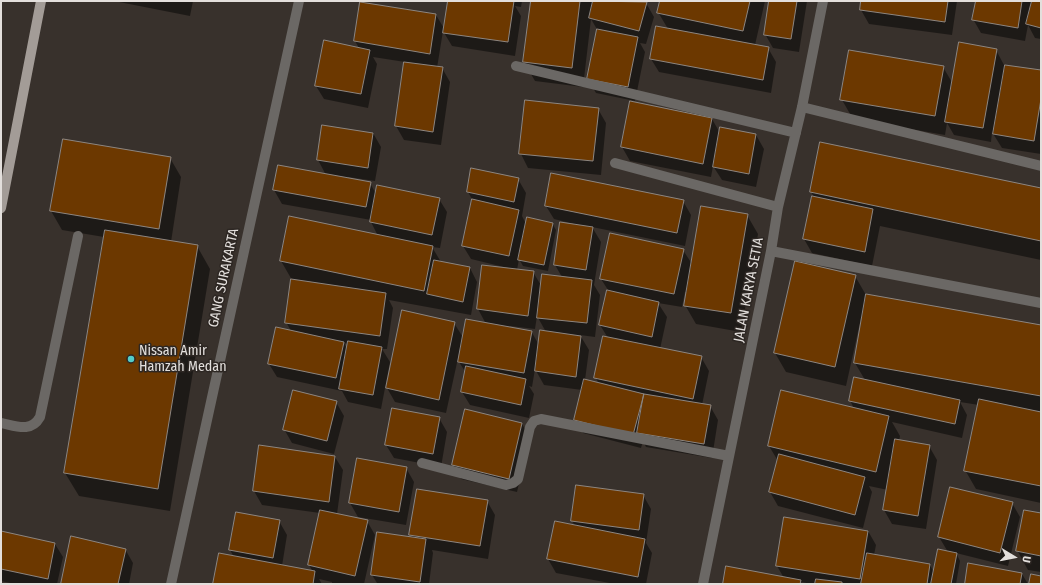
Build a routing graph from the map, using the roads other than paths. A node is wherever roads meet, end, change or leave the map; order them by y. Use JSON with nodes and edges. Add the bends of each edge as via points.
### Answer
{"nodes":[{"id":1,"x":41,"y":1,"type":"edge"},
{"id":2,"x":299,"y":1,"type":"edge"},
{"id":3,"x":823,"y":1,"type":"edge"},
{"id":4,"x":516,"y":66,"type":"dead end"},
{"id":5,"x":802,"y":107,"type":"junction"},
{"id":6,"x":796,"y":133,"type":"junction"},
{"id":7,"x":614,"y":162,"type":"dead end"},
{"id":8,"x":1041,"y":166,"type":"edge"},
{"id":9,"x":3,"y":186,"type":"edge"},
{"id":10,"x":778,"y":207,"type":"junction"},
{"id":11,"x":1,"y":208,"type":"edge"},
{"id":12,"x":78,"y":236,"type":"dead end"},
{"id":13,"x":772,"y":251,"type":"junction"},
{"id":14,"x":1041,"y":303,"type":"edge"},
{"id":15,"x":1,"y":423,"type":"edge"},
{"id":16,"x":729,"y":456,"type":"junction"},
{"id":17,"x":422,"y":463,"type":"dead end"},
{"id":18,"x":171,"y":584,"type":"edge"},
{"id":19,"x":703,"y":584,"type":"edge"}],
"edges":[{"from":1,"to":9,"type":"main road"},
{"from":2,"to":18,"type":"street","name":"GANG SURAKARTA"},
{"from":3,"to":5,"type":"street","name":"JALAN KARYA SETIA"},
{"from":4,"to":6,"type":"street"},
{"from":5,"to":6,"type":"street","name":"JALAN KARYA SETIA"},
{"from":5,"to":8,"type":"street"},
{"from":6,"to":10,"type":"street","name":"JALAN KARYA SETIA"},
{"from":7,"to":10,"type":"street"},
{"from":9,"to":11,"type":"main road"},
{"from":10,"to":13,"type":"street","name":"JALAN KARYA SETIA"},
{"from":12,"to":15,"type":"street","via":[[40,417],[37,423],[26,428]]},
{"from":13,"to":14,"type":"street"},
{"from":13,"to":16,"type":"street","name":"JALAN KARYA SETIA"},
{"from":16,"to":17,"type":"street","via":[[541,419],[534,421],[530,427],[518,479],[513,483],[506,485]]},
{"from":16,"to":19,"type":"street","name":"JALAN KARYA SETIA"}]}
